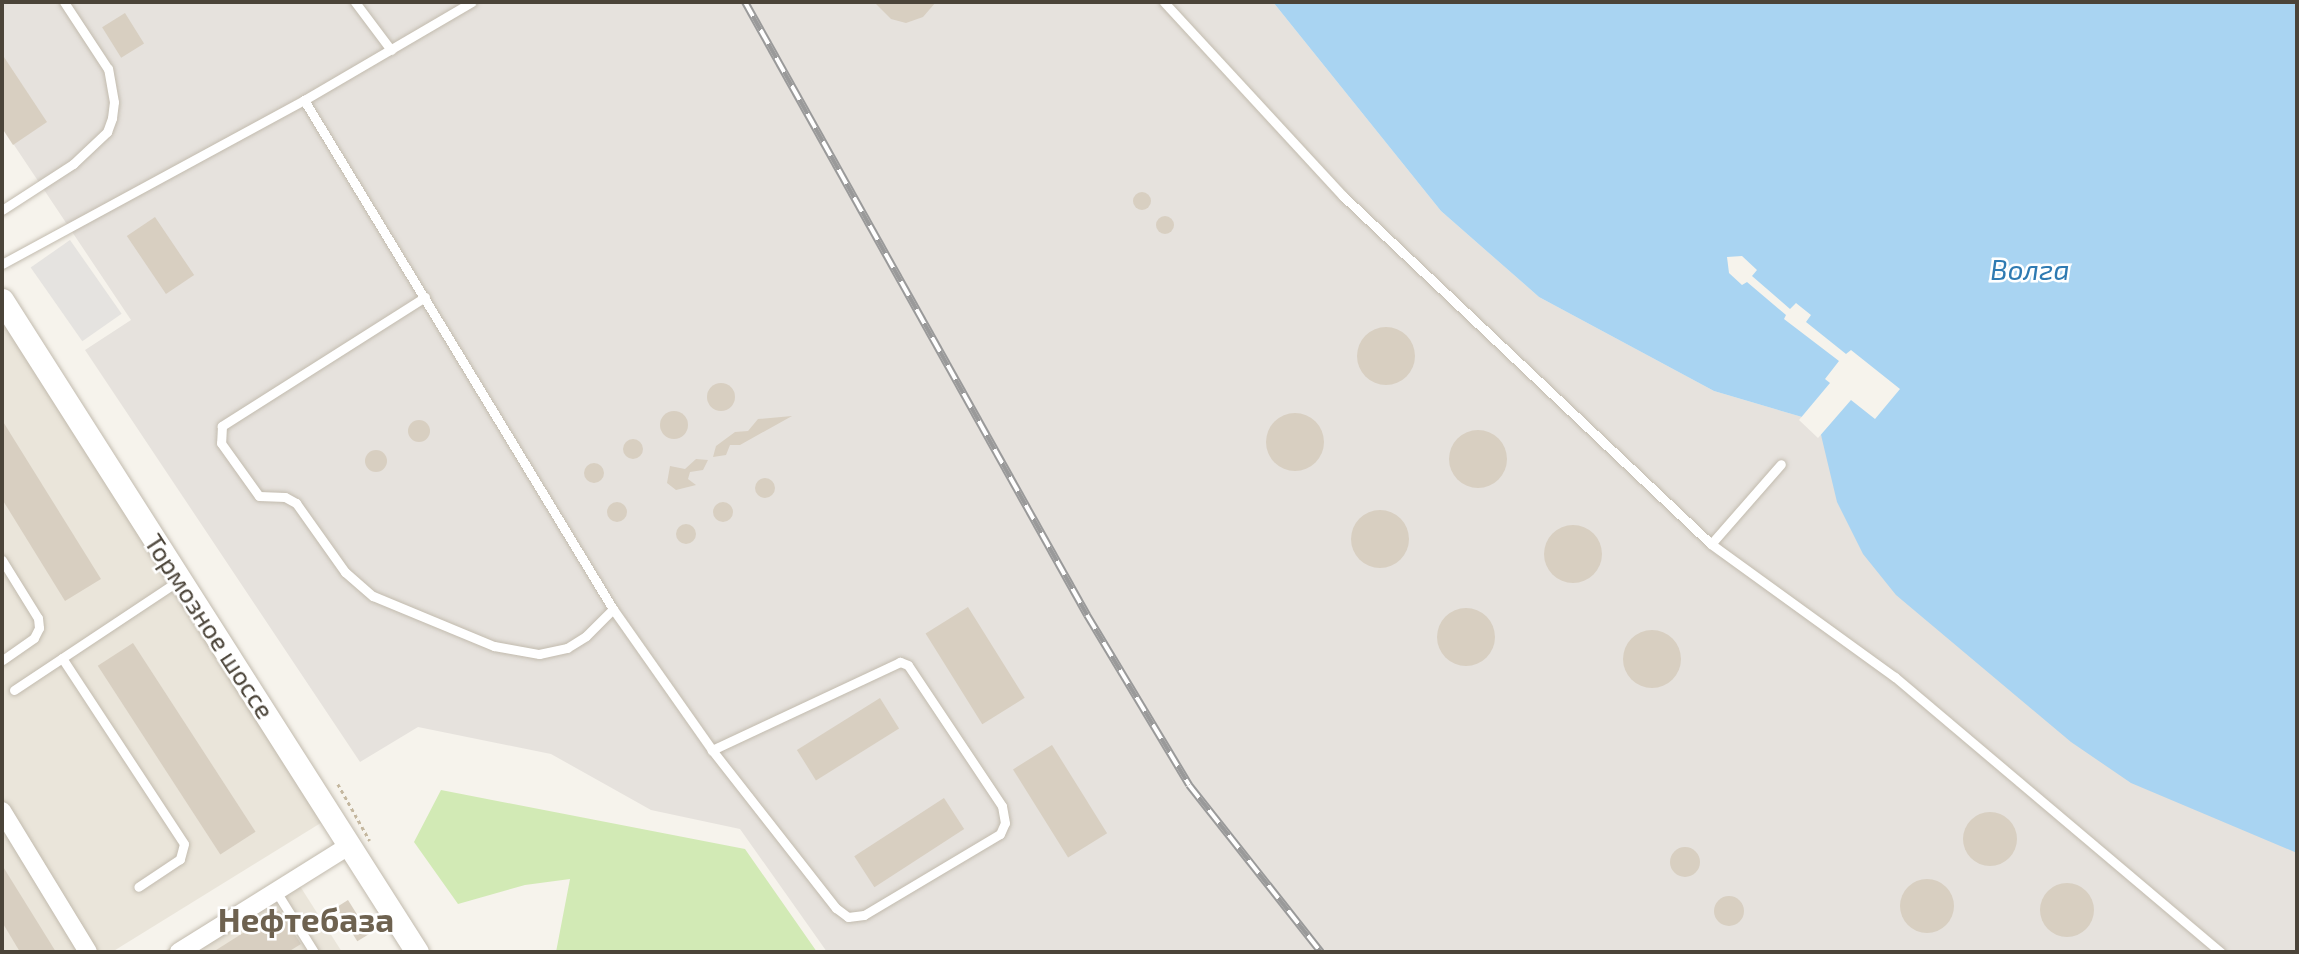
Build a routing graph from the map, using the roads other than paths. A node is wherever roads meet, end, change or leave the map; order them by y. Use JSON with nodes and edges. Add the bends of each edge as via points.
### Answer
{"nodes":[{"id":1,"x":64,"y":2,"type":"edge"},
{"id":2,"x":355,"y":2,"type":"edge"},
{"id":3,"x":472,"y":2,"type":"edge"},
{"id":4,"x":1164,"y":2,"type":"edge"},
{"id":5,"x":391,"y":50,"type":"junction"},
{"id":6,"x":304,"y":100,"type":"junction"},
{"id":7,"x":2,"y":210,"type":"edge"},
{"id":8,"x":2,"y":264,"type":"edge"},
{"id":9,"x":425,"y":297,"type":"junction"},
{"id":10,"x":2,"y":300,"type":"edge"},
{"id":11,"x":1781,"y":464,"type":"dead end"},
{"id":12,"x":1711,"y":544,"type":"junction"},
{"id":13,"x":2,"y":560,"type":"edge"},
{"id":14,"x":180,"y":580,"type":"junction"},
{"id":15,"x":612,"y":609,"type":"junction"},
{"id":16,"x":62,"y":658,"type":"junction"},
{"id":17,"x":2,"y":660,"type":"edge"},
{"id":18,"x":14,"y":690,"type":"dead end"},
{"id":19,"x":712,"y":750,"type":"junction"},
{"id":20,"x":2,"y":811,"type":"edge"},
{"id":21,"x":350,"y":845,"type":"junction"},
{"id":22,"x":138,"y":887,"type":"dead end"},
{"id":23,"x":277,"y":893,"type":"junction"},
{"id":24,"x":88,"y":952,"type":"edge"},
{"id":25,"x":179,"y":952,"type":"edge"},
{"id":26,"x":314,"y":952,"type":"edge"},
{"id":27,"x":417,"y":952,"type":"edge"},
{"id":28,"x":2220,"y":952,"type":"edge"}],
"edges":[{"from":1,"to":7,"type":"lane","via":[[108,69],[112,118],[107,132],[73,164]]},
{"from":2,"to":5,"type":"lane"},
{"from":3,"to":5,"type":"lane"},
{"from":4,"to":12,"type":"lane","via":[[1343,196]]},
{"from":5,"to":6,"type":"lane"},
{"from":6,"to":8,"type":"lane"},
{"from":6,"to":9,"type":"lane"},
{"from":9,"to":15,"type":"lane"},
{"from":9,"to":15,"type":"lane","via":[[222,426],[221,443],[259,496],[296,503],[345,572],[373,596],[494,646],[539,654],[567,648]]},
{"from":10,"to":14,"type":"street","name":"Тормозное шоссе"},
{"from":11,"to":12,"type":"lane"},
{"from":12,"to":28,"type":"lane","via":[[1895,677]]},
{"from":13,"to":17,"type":"lane","via":[[38,618],[39,628],[34,638]]},
{"from":14,"to":16,"type":"lane"},
{"from":14,"to":21,"type":"street","name":"Тормозное шоссе"},
{"from":15,"to":19,"type":"lane"},
{"from":16,"to":18,"type":"lane"},
{"from":16,"to":22,"type":"lane","via":[[184,844],[180,859]]},
{"from":19,"to":19,"type":"lane","via":[[900,662],[908,665],[1002,806],[1005,823],[1000,834],[864,915],[848,917],[836,908]]},
{"from":20,"to":24,"type":"street"},
{"from":21,"to":23,"type":"street"},
{"from":21,"to":27,"type":"street","name":"Тормозное шоссе"},
{"from":23,"to":25,"type":"street"},
{"from":23,"to":26,"type":"lane"}]}
